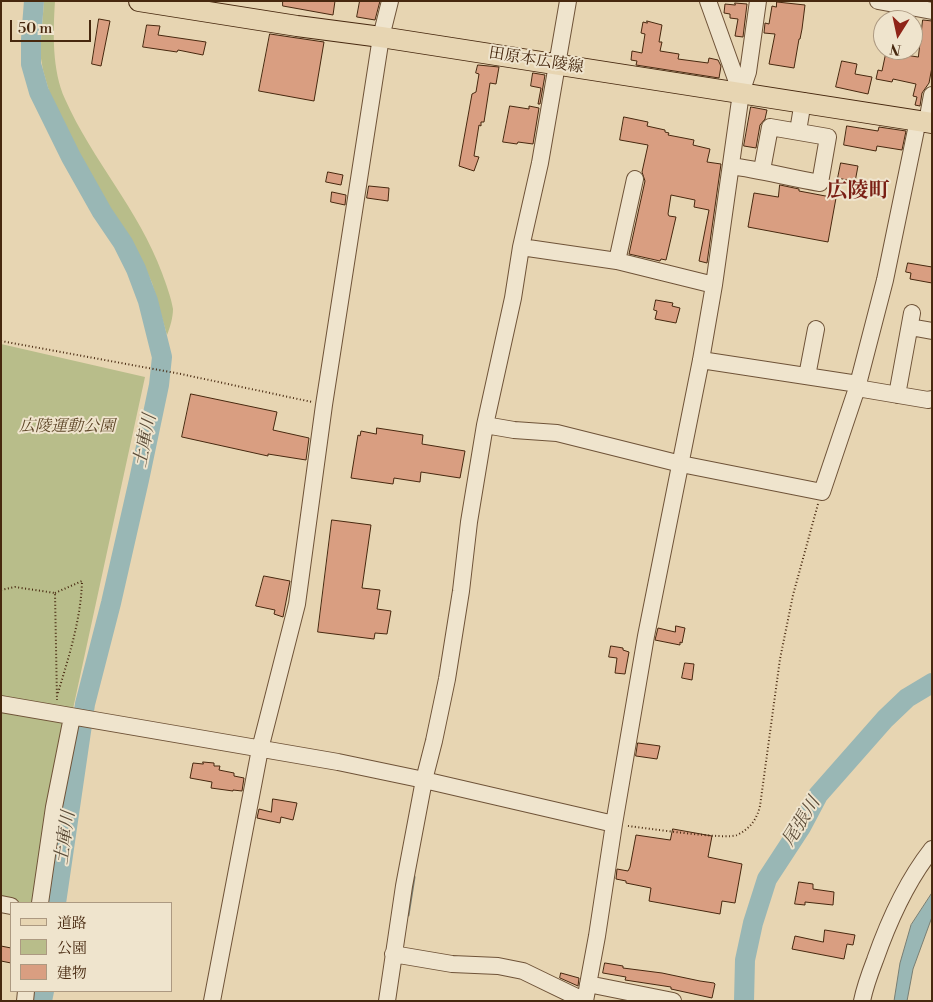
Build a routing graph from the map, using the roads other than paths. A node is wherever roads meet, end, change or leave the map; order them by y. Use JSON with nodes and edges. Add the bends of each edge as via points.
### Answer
{"nodes":[{"id":1,"x":139,"y":1,"type":"edge"},
{"id":2,"x":390,"y":1,"type":"edge"},
{"id":3,"x":568,"y":1,"type":"edge"},
{"id":4,"x":708,"y":1,"type":"edge"},
{"id":5,"x":758,"y":1,"type":"edge"},
{"id":6,"x":878,"y":1,"type":"edge"},
{"id":7,"x":215,"y":7,"type":"edge"},
{"id":8,"x":932,"y":11,"type":"edge"},
{"id":9,"x":381,"y":37,"type":"junction"},
{"id":10,"x":557,"y":64,"type":"junction"},
{"id":11,"x":742,"y":93,"type":"junction"},
{"id":12,"x":932,"y":95,"type":"edge"},
{"id":13,"x":802,"y":101,"type":"junction"},
{"id":14,"x":926,"y":122,"type":"edge"},
{"id":15,"x":798,"y":131,"type":"junction"},
{"id":16,"x":731,"y":166,"type":"junction"},
{"id":17,"x":762,"y":170,"type":"junction"},
{"id":18,"x":635,"y":179,"type":"dead end"},
{"id":19,"x":526,"y":248,"type":"junction"},
{"id":20,"x":617,"y":261,"type":"junction"},
{"id":21,"x":714,"y":286,"type":"junction"},
{"id":22,"x":816,"y":329,"type":"dead end"},
{"id":23,"x":932,"y":331,"type":"edge"},
{"id":24,"x":701,"y":360,"type":"junction"},
{"id":25,"x":806,"y":376,"type":"junction"},
{"id":26,"x":858,"y":386,"type":"junction"},
{"id":27,"x":897,"y":394,"type":"junction"},
{"id":28,"x":932,"y":398,"type":"edge"},
{"id":29,"x":490,"y":426,"type":"junction"},
{"id":30,"x":681,"y":464,"type":"junction"},
{"id":31,"x":1,"y":704,"type":"edge"},
{"id":32,"x":72,"y":717,"type":"junction"},
{"id":33,"x":260,"y":748,"type":"junction"},
{"id":34,"x":424,"y":780,"type":"junction"},
{"id":35,"x":614,"y":824,"type":"junction"},
{"id":36,"x":932,"y":849,"type":"edge"},
{"id":37,"x":40,"y":902,"type":"edge"},
{"id":38,"x":393,"y":954,"type":"junction"},
{"id":39,"x":588,"y":984,"type":"junction"},
{"id":40,"x":212,"y":1001,"type":"edge"},
{"id":41,"x":387,"y":1001,"type":"edge"},
{"id":42,"x":585,"y":1001,"type":"edge"},
{"id":43,"x":673,"y":1001,"type":"edge"},
{"id":44,"x":862,"y":1001,"type":"edge"}],
"edges":[{"from":1,"to":7,"type":"main road","name":"田原本広陵線"},
{"from":2,"to":9,"type":"street"},
{"from":3,"to":10,"type":"street"},
{"from":4,"to":11,"type":"street"},
{"from":5,"to":11,"type":"street"},
{"from":6,"to":8,"type":"street"},
{"from":7,"to":9,"type":"main road","name":"田原本広陵線"},
{"from":9,"to":10,"type":"main road","name":"田原本広陵線"},
{"from":9,"to":33,"type":"street","via":[[297,604]]},
{"from":10,"to":11,"type":"main road","name":"田原本広陵線"},
{"from":10,"to":19,"type":"street"},
{"from":11,"to":13,"type":"main road","name":"田原本広陵線"},
{"from":11,"to":16,"type":"street"},
{"from":12,"to":14,"type":"street"},
{"from":13,"to":14,"type":"main road","name":"田原本広陵線"},
{"from":13,"to":15,"type":"street"},
{"from":14,"to":26,"type":"street"},
{"from":15,"to":17,"type":"street","via":[[770,127]]},
{"from":15,"to":17,"type":"street","via":[[828,137],[820,183]]},
{"from":16,"to":17,"type":"street"},
{"from":16,"to":21,"type":"street"},
{"from":18,"to":20,"type":"street"},
{"from":19,"to":20,"type":"street"},
{"from":19,"to":29,"type":"street","via":[[513,298]]},
{"from":20,"to":21,"type":"street"},
{"from":21,"to":24,"type":"street"},
{"from":22,"to":25,"type":"street"},
{"from":23,"to":27,"type":"street","via":[[911,320]]},
{"from":24,"to":25,"type":"street"},
{"from":24,"to":30,"type":"street"},
{"from":25,"to":26,"type":"street"},
{"from":26,"to":27,"type":"street"},
{"from":26,"to":30,"type":"street","via":[[822,492]]},
{"from":27,"to":28,"type":"street"},
{"from":29,"to":30,"type":"street","via":[[557,432]]},
{"from":29,"to":34,"type":"street","via":[[469,522],[462,590],[447,679]]},
{"from":30,"to":35,"type":"street","via":[[652,603]]},
{"from":31,"to":32,"type":"street"},
{"from":32,"to":33,"type":"street"},
{"from":32,"to":37,"type":"street"},
{"from":33,"to":34,"type":"street"},
{"from":33,"to":40,"type":"street"},
{"from":34,"to":35,"type":"street"},
{"from":34,"to":38,"type":"street"},
{"from":35,"to":39,"type":"street"},
{"from":36,"to":44,"type":"street","via":[[919,866],[885,931]]},
{"from":38,"to":41,"type":"street"},
{"from":38,"to":42,"type":"street","via":[[523,971]]},
{"from":39,"to":42,"type":"street"},
{"from":39,"to":43,"type":"street"}]}
